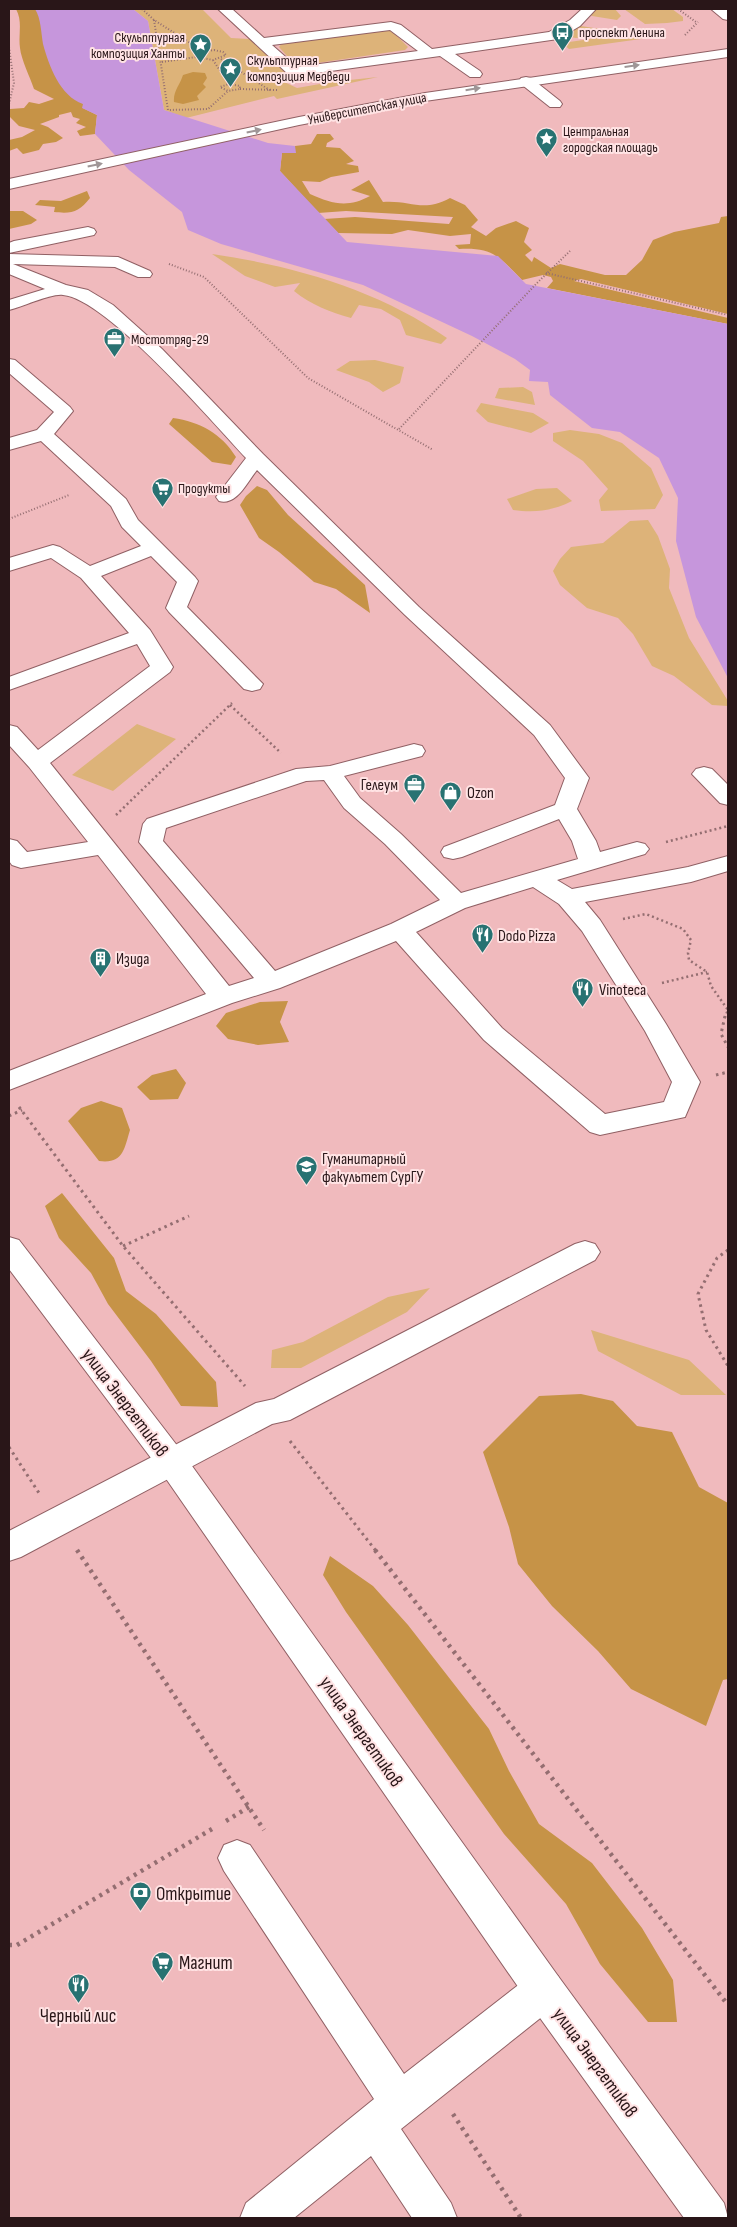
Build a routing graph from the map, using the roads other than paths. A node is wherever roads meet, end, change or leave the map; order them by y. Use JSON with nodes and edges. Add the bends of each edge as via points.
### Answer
{"nodes":[{"id":1,"x":225,"y":9,"type":"edge"},
{"id":2,"x":589,"y":9,"type":"edge"},
{"id":3,"x":718,"y":9,"type":"edge"},
{"id":4,"x":728,"y":16,"type":"edge"},
{"id":5,"x":728,"y":40,"type":"edge"},
{"id":6,"x":263,"y":42,"type":"junction"},
{"id":7,"x":435,"y":51,"type":"junction"},
{"id":8,"x":728,"y":53,"type":"edge"},
{"id":9,"x":623,"y":54,"type":"dead end"},
{"id":10,"x":493,"y":72,"type":"dead end"},
{"id":11,"x":525,"y":72,"type":"junction"},
{"id":12,"x":475,"y":74,"type":"junction"},
{"id":13,"x":456,"y":77,"type":"dead end"},
{"id":14,"x":555,"y":104,"type":"dead end"},
{"id":15,"x":9,"y":184,"type":"edge"},
{"id":16,"x":88,"y":232,"type":"dead end"},
{"id":17,"x":9,"y":248,"type":"edge"},
{"id":18,"x":9,"y":259,"type":"edge"},
{"id":19,"x":79,"y":261,"type":"junction"},
{"id":20,"x":9,"y":268,"type":"edge"},
{"id":21,"x":144,"y":274,"type":"dead end"},
{"id":22,"x":36,"y":278,"type":"junction"},
{"id":23,"x":61,"y":289,"type":"junction"},
{"id":24,"x":9,"y":305,"type":"edge"},
{"id":25,"x":10,"y":367,"type":"edge"},
{"id":26,"x":44,"y":434,"type":"junction"},
{"id":27,"x":9,"y":444,"type":"edge"},
{"id":28,"x":256,"y":458,"type":"junction"},
{"id":29,"x":226,"y":497,"type":"dead end"},
{"id":30,"x":155,"y":548,"type":"junction"},
{"id":31,"x":9,"y":565,"type":"edge"},
{"id":32,"x":88,"y":574,"type":"junction"},
{"id":33,"x":142,"y":635,"type":"junction"},
{"id":34,"x":9,"y":684,"type":"edge"},
{"id":35,"x":252,"y":684,"type":"road end"},
{"id":36,"x":9,"y":732,"type":"edge"},
{"id":37,"x":414,"y":750,"type":"dead end"},
{"id":38,"x":37,"y":762,"type":"junction"},
{"id":39,"x":330,"y":773,"type":"junction"},
{"id":40,"x":704,"y":774,"type":"dead end"},
{"id":41,"x":728,"y":798,"type":"edge"},
{"id":42,"x":565,"y":810,"type":"junction"},
{"id":43,"x":98,"y":842,"type":"junction"},
{"id":44,"x":9,"y":846,"type":"edge"},
{"id":45,"x":637,"y":849,"type":"road end"},
{"id":46,"x":453,"y":852,"type":"dead end"},
{"id":47,"x":591,"y":863,"type":"junction"},
{"id":48,"x":728,"y":863,"type":"edge"},
{"id":49,"x":535,"y":878,"type":"junction"},
{"id":50,"x":568,"y":898,"type":"junction"},
{"id":51,"x":456,"y":902,"type":"junction"},
{"id":52,"x":400,"y":930,"type":"junction"},
{"id":53,"x":271,"y":982,"type":"junction"},
{"id":54,"x":223,"y":996,"type":"junction"},
{"id":55,"x":9,"y":1081,"type":"edge"},
{"id":56,"x":9,"y":1248,"type":"edge"},
{"id":57,"x":585,"y":1252,"type":"dead end"},
{"id":58,"x":171,"y":1461,"type":"junction"},
{"id":59,"x":10,"y":1544,"type":"edge"},
{"id":60,"x":237,"y":1858,"type":"dead end"},
{"id":61,"x":544,"y":1990,"type":"junction"},
{"id":62,"x":388,"y":2115,"type":"junction"},
{"id":63,"x":261,"y":2218,"type":"edge"},
{"id":64,"x":436,"y":2218,"type":"edge"},
{"id":65,"x":709,"y":2218,"type":"edge"}],
"edges":[{"from":1,"to":6,"type":"main road"},
{"from":2,"to":7,"type":"main road","via":[[575,23],[552,36]]},
{"from":3,"to":4,"type":"main road"},
{"from":5,"to":9,"type":"main road"},
{"from":6,"to":7,"type":"main road","via":[[391,26]]},
{"from":6,"to":7,"type":"main road","via":[[294,72]]},
{"from":7,"to":12,"type":"main road"},
{"from":11,"to":8,"type":"main road","name":"Университетская улица","one_way":true},
{"from":10,"to":12,"type":"main road"},
{"from":11,"to":14,"type":"main road"},
{"from":15,"to":11,"type":"main road","name":"Университетская улица","one_way":true,"via":[[425,97]]},
{"from":12,"to":13,"type":"main road"},
{"from":16,"to":17,"type":"main road"},
{"from":18,"to":19,"type":"main road"},
{"from":19,"to":21,"type":"main road","via":[[118,262]]},
{"from":19,"to":22,"type":"main road"},
{"from":20,"to":22,"type":"main road"},
{"from":22,"to":23,"type":"main road"},
{"from":23,"to":24,"type":"main road"},
{"from":23,"to":28,"type":"main road","via":[[82,294],[114,316],[156,353]]},
{"from":25,"to":26,"type":"main road","via":[[64,411]]},
{"from":26,"to":27,"type":"main road"},
{"from":26,"to":30,"type":"main road","via":[[119,503],[129,523]]},
{"from":28,"to":29,"type":"main road"},
{"from":28,"to":42,"type":"main road","via":[[412,611],[542,730],[577,778]]},
{"from":30,"to":32,"type":"main road"},
{"from":30,"to":35,"type":"main road","via":[[188,581],[176,608]]},
{"from":31,"to":32,"type":"main road","via":[[53,551]]},
{"from":32,"to":33,"type":"main road"},
{"from":33,"to":34,"type":"main road"},
{"from":33,"to":38,"type":"main road","via":[[162,667]]},
{"from":36,"to":38,"type":"main road"},
{"from":37,"to":39,"type":"main road"},
{"from":38,"to":43,"type":"main road"},
{"from":39,"to":51,"type":"main road","via":[[352,803]]},
{"from":39,"to":53,"type":"main road","via":[[304,774],[155,824],[151,842]]},
{"from":40,"to":41,"type":"main road"},
{"from":42,"to":46,"type":"main road"},
{"from":42,"to":47,"type":"main road","via":[[584,841]]},
{"from":43,"to":44,"type":"main road","via":[[20,860]]},
{"from":43,"to":54,"type":"main road"},
{"from":45,"to":47,"type":"main road"},
{"from":47,"to":49,"type":"main road"},
{"from":48,"to":50,"type":"main road","via":[[691,874]]},
{"from":49,"to":50,"type":"main road"},
{"from":49,"to":51,"type":"main road"},
{"from":50,"to":52,"type":"main road","via":[[591,926],[686,1082],[675,1110],[600,1125],[493,1034]]},
{"from":51,"to":52,"type":"main road"},
{"from":52,"to":53,"type":"main road"},
{"from":53,"to":54,"type":"main road"},
{"from":54,"to":55,"type":"main road"},
{"from":56,"to":58,"type":"main road","name":"улица Энергетиков"},
{"from":57,"to":58,"type":"main road","via":[[278,1411],[268,1412]]},
{"from":58,"to":59,"type":"main road"},
{"from":58,"to":61,"type":"main road","name":"улица Энергетиков"},
{"from":60,"to":62,"type":"main road"},
{"from":61,"to":62,"type":"main road"},
{"from":61,"to":65,"type":"main road","name":"улица Энергетиков"},
{"from":62,"to":63,"type":"main road"},
{"from":62,"to":64,"type":"main road"}]}
